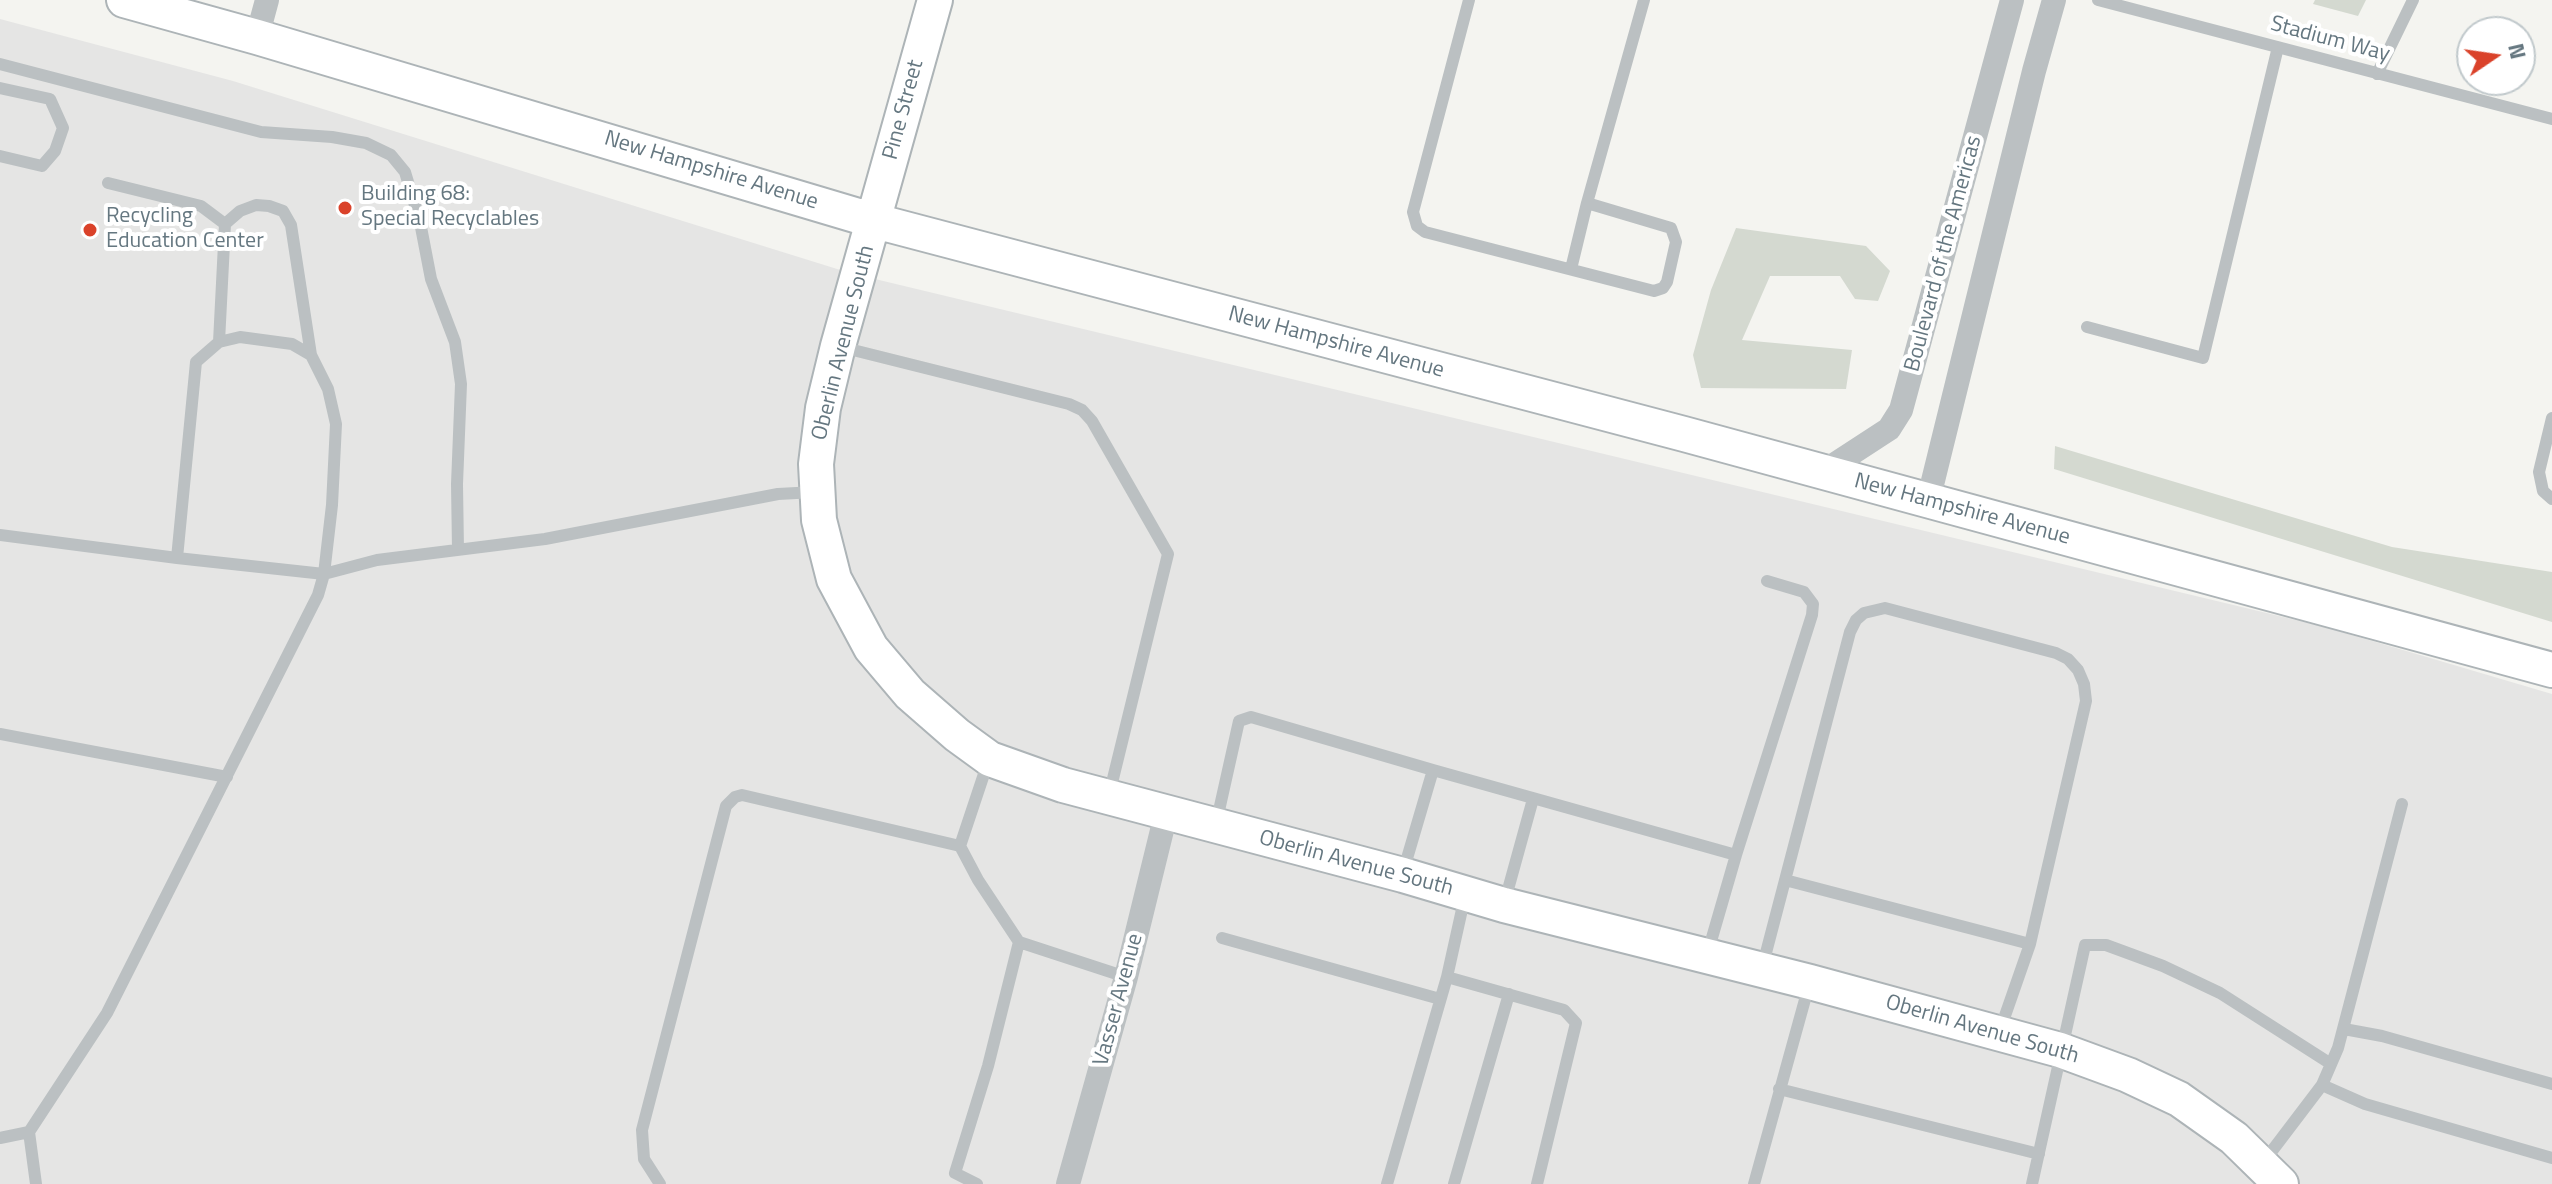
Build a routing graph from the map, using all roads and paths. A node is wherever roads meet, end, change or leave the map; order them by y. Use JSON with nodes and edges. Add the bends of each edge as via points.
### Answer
{"nodes":[{"id":1,"x":124,"y":0,"type":"edge"},
{"id":2,"x":267,"y":0,"type":"edge"},
{"id":3,"x":935,"y":0,"type":"edge"},
{"id":4,"x":1469,"y":0,"type":"edge"},
{"id":5,"x":1644,"y":0,"type":"edge"},
{"id":6,"x":2012,"y":0,"type":"edge"},
{"id":7,"x":2054,"y":0,"type":"edge"},
{"id":8,"x":2098,"y":0,"type":"edge"},
{"id":9,"x":2413,"y":0,"type":"edge"},
{"id":10,"x":257,"y":37,"type":"junction"},
{"id":11,"x":2278,"y":47,"type":"junction"},
{"id":12,"x":0,"y":64,"type":"edge"},
{"id":13,"x":2377,"y":74,"type":"junction"},
{"id":14,"x":0,"y":88,"type":"edge"},
{"id":15,"x":2552,"y":119,"type":"edge"},
{"id":16,"x":0,"y":156,"type":"edge"},
{"id":17,"x":108,"y":183,"type":"dead end"},
{"id":18,"x":1587,"y":203,"type":"junction"},
{"id":19,"x":875,"y":221,"type":"junction"},
{"id":20,"x":225,"y":224,"type":"junction"},
{"id":21,"x":1571,"y":269,"type":"junction"},
{"id":22,"x":2087,"y":327,"type":"dead end"},
{"id":23,"x":219,"y":342,"type":"junction"},
{"id":24,"x":838,"y":346,"type":"junction"},
{"id":25,"x":311,"y":355,"type":"junction"},
{"id":26,"x":2552,"y":418,"type":"edge"},
{"id":27,"x":1823,"y":472,"type":"junction"},
{"id":28,"x":817,"y":492,"type":"junction"},
{"id":29,"x":2552,"y":499,"type":"edge"},
{"id":30,"x":1928,"y":501,"type":"junction"},
{"id":31,"x":0,"y":535,"type":"edge"},
{"id":32,"x":458,"y":550,"type":"junction"},
{"id":33,"x":177,"y":558,"type":"junction"},
{"id":34,"x":324,"y":574,"type":"junction"},
{"id":35,"x":1767,"y":581,"type":"dead end"},
{"id":36,"x":2552,"y":670,"type":"edge"},
{"id":37,"x":0,"y":734,"type":"edge"},
{"id":38,"x":990,"y":759,"type":"junction"},
{"id":39,"x":1433,"y":770,"type":"junction"},
{"id":40,"x":227,"y":777,"type":"junction"},
{"id":41,"x":1109,"y":797,"type":"junction"},
{"id":42,"x":1533,"y":799,"type":"junction"},
{"id":43,"x":2402,"y":804,"type":"dead end"},
{"id":44,"x":1166,"y":814,"type":"junction"},
{"id":45,"x":1215,"y":827,"type":"junction"},
{"id":46,"x":960,"y":846,"type":"junction"},
{"id":47,"x":1736,"y":855,"type":"junction"},
{"id":48,"x":1403,"y":875,"type":"junction"},
{"id":49,"x":1785,"y":880,"type":"junction"},
{"id":50,"x":1465,"y":893,"type":"junction"},
{"id":51,"x":1504,"y":905,"type":"junction"},
{"id":52,"x":1222,"y":938,"type":"dead end"},
{"id":53,"x":1019,"y":942,"type":"junction"},
{"id":54,"x":2030,"y":944,"type":"junction"},
{"id":55,"x":1707,"y":957,"type":"junction"},
{"id":56,"x":1762,"y":971,"type":"junction"},
{"id":57,"x":1126,"y":977,"type":"junction"},
{"id":58,"x":1447,"y":977,"type":"junction"},
{"id":59,"x":1810,"y":982,"type":"junction"},
{"id":60,"x":1509,"y":994,"type":"junction"},
{"id":61,"x":1440,"y":999,"type":"junction"},
{"id":62,"x":2344,"y":1029,"type":"junction"},
{"id":63,"x":1998,"y":1034,"type":"junction"},
{"id":64,"x":2060,"y":1050,"type":"junction"},
{"id":65,"x":2331,"y":1064,"type":"junction"},
{"id":66,"x":2552,"y":1084,"type":"edge"},
{"id":67,"x":2322,"y":1085,"type":"junction"},
{"id":68,"x":1779,"y":1089,"type":"junction"},
{"id":69,"x":29,"y":1132,"type":"junction"},
{"id":70,"x":0,"y":1138,"type":"edge"},
{"id":71,"x":2039,"y":1154,"type":"junction"},
{"id":72,"x":2552,"y":1158,"type":"edge"},
{"id":73,"x":955,"y":1173,"type":"junction"},
{"id":74,"x":2272,"y":1174,"type":"edge"},
{"id":75,"x":36,"y":1184,"type":"edge"},
{"id":76,"x":660,"y":1184,"type":"edge"},
{"id":77,"x":943,"y":1184,"type":"edge"},
{"id":78,"x":977,"y":1184,"type":"edge"},
{"id":79,"x":1068,"y":1184,"type":"edge"},
{"id":80,"x":1387,"y":1184,"type":"edge"},
{"id":81,"x":1454,"y":1184,"type":"edge"},
{"id":82,"x":1537,"y":1184,"type":"edge"},
{"id":83,"x":1754,"y":1184,"type":"edge"},
{"id":84,"x":2032,"y":1184,"type":"edge"}],
"edges":[{"from":1,"to":10,"type":"main road","name":"New Hampshire Avenue"},
{"from":2,"to":10,"type":"street"},
{"from":3,"to":19,"type":"main road","name":"Pine Street"},
{"from":4,"to":21,"type":"lane","via":[[1414,219],[1425,232]]},
{"from":5,"to":18,"type":"lane"},
{"from":6,"to":27,"type":"street","name":"Boulevard of the Americas","via":[[1901,410],[1889,429]]},
{"from":7,"to":30,"type":"street","name":"Boulevard of the Americas"},
{"from":8,"to":11,"type":"lane","name":"Stadium Way"},
{"from":9,"to":13,"type":"lane"},
{"from":10,"to":19,"type":"main road","name":"New Hampshire Avenue"},
{"from":11,"to":13,"type":"lane","name":"Stadium Way"},
{"from":11,"to":22,"type":"lane","via":[[2203,358]]},
{"from":12,"to":32,"type":"lane","via":[[261,132],[366,143],[391,155],[405,172],[431,279],[455,342],[461,384]]},
{"from":13,"to":15,"type":"lane","name":"Stadium Way"},
{"from":14,"to":16,"type":"lane","via":[[50,99],[63,128],[55,151],[42,166]]},
{"from":17,"to":20,"type":"lane","via":[[201,206]]},
{"from":18,"to":21,"type":"lane"},
{"from":18,"to":21,"type":"lane","via":[[1671,228],[1676,242],[1667,282],[1650,291]]},
{"from":19,"to":24,"type":"main road","name":"Oberlin Avenue South"},
{"from":19,"to":27,"type":"main road","name":"New Hampshire Avenue"},
{"from":20,"to":23,"type":"lane"},
{"from":20,"to":25,"type":"lane","via":[[256,205],[283,211],[291,225]]},
{"from":23,"to":25,"type":"lane","via":[[240,337],[292,344]]},
{"from":23,"to":33,"type":"lane","via":[[196,362]]},
{"from":24,"to":28,"type":"main road","name":"Oberlin Avenue South","via":[[818,434]]},
{"from":24,"to":41,"type":"lane","via":[[1069,404],[1092,421],[1168,554]]},
{"from":25,"to":34,"type":"lane","via":[[328,389],[336,424]]},
{"from":26,"to":29,"type":"lane","via":[[2539,472],[2543,491]]},
{"from":27,"to":30,"type":"main road","name":"New Hampshire Avenue"},
{"from":28,"to":32,"type":"lane","via":[[778,494],[545,539]]},
{"from":28,"to":38,"type":"main road","name":"Oberlin Avenue South","via":[[834,579],[871,648],[910,694]]},
{"from":30,"to":36,"type":"main road","name":"New Hampshire Avenue"},
{"from":31,"to":33,"type":"lane"},
{"from":32,"to":34,"type":"lane","via":[[377,560]]},
{"from":33,"to":34,"type":"lane"},
{"from":34,"to":40,"type":"lane","via":[[287,662]]},
{"from":35,"to":47,"type":"lane","via":[[1804,592],[1813,604]]},
{"from":37,"to":40,"type":"lane"},
{"from":38,"to":41,"type":"main road","name":"Oberlin Avenue South"},
{"from":38,"to":46,"type":"lane"},
{"from":39,"to":42,"type":"lane"},
{"from":39,"to":45,"type":"lane","via":[[1251,717],[1239,721]]},
{"from":39,"to":48,"type":"lane"},
{"from":40,"to":69,"type":"lane","via":[[107,1013]]},
{"from":41,"to":44,"type":"main road","name":"Oberlin Avenue South"},
{"from":42,"to":47,"type":"lane"},
{"from":42,"to":51,"type":"lane"},
{"from":43,"to":62,"type":"lane"},
{"from":44,"to":45,"type":"main road","name":"Oberlin Avenue South"},
{"from":44,"to":57,"type":"street","name":"Vasser Avenue"},
{"from":45,"to":48,"type":"main road","name":"Oberlin Avenue South"},
{"from":46,"to":53,"type":"lane"},
{"from":46,"to":76,"type":"lane","via":[[742,795],[726,806],[642,1130],[644,1159]]},
{"from":47,"to":55,"type":"lane"},
{"from":48,"to":50,"type":"main road","name":"Oberlin Avenue South"},
{"from":49,"to":54,"type":"lane"},
{"from":49,"to":54,"type":"lane","via":[[1850,632],[1864,613],[1885,608],[2068,659],[2078,670],[2086,701]]},
{"from":49,"to":56,"type":"lane"},
{"from":50,"to":51,"type":"main road","name":"Oberlin Avenue South"},
{"from":50,"to":58,"type":"lane"},
{"from":51,"to":55,"type":"main road","name":"Oberlin Avenue South"},
{"from":52,"to":61,"type":"lane"},
{"from":53,"to":57,"type":"lane"},
{"from":53,"to":73,"type":"lane"},
{"from":54,"to":63,"type":"lane"},
{"from":55,"to":56,"type":"main road","name":"Oberlin Avenue South"},
{"from":56,"to":59,"type":"main road","name":"Oberlin Avenue South"},
{"from":57,"to":79,"type":"street","name":"Vasser Avenue"},
{"from":58,"to":60,"type":"lane"},
{"from":58,"to":61,"type":"lane"},
{"from":59,"to":63,"type":"main road","name":"Oberlin Avenue South"},
{"from":59,"to":68,"type":"lane"},
{"from":60,"to":81,"type":"lane"},
{"from":60,"to":82,"type":"lane","via":[[1564,1010],[1576,1023]]},
{"from":61,"to":80,"type":"lane"},
{"from":62,"to":65,"type":"lane"},
{"from":62,"to":66,"type":"lane"},
{"from":63,"to":64,"type":"main road","name":"Oberlin Avenue South"},
{"from":64,"to":65,"type":"lane","via":[[2085,945],[2106,945],[2220,993]]},
{"from":64,"to":71,"type":"lane"},
{"from":64,"to":74,"type":"main road","name":"Oberlin Avenue South","via":[[2179,1099],[2208,1117]]},
{"from":65,"to":67,"type":"lane"},
{"from":67,"to":72,"type":"lane","via":[[2365,1104]]},
{"from":67,"to":74,"type":"lane"},
{"from":68,"to":71,"type":"lane"},
{"from":68,"to":83,"type":"lane"},
{"from":69,"to":70,"type":"lane"},
{"from":69,"to":75,"type":"lane"},
{"from":71,"to":84,"type":"lane"},
{"from":73,"to":77,"type":"lane"},
{"from":73,"to":78,"type":"lane"}]}
